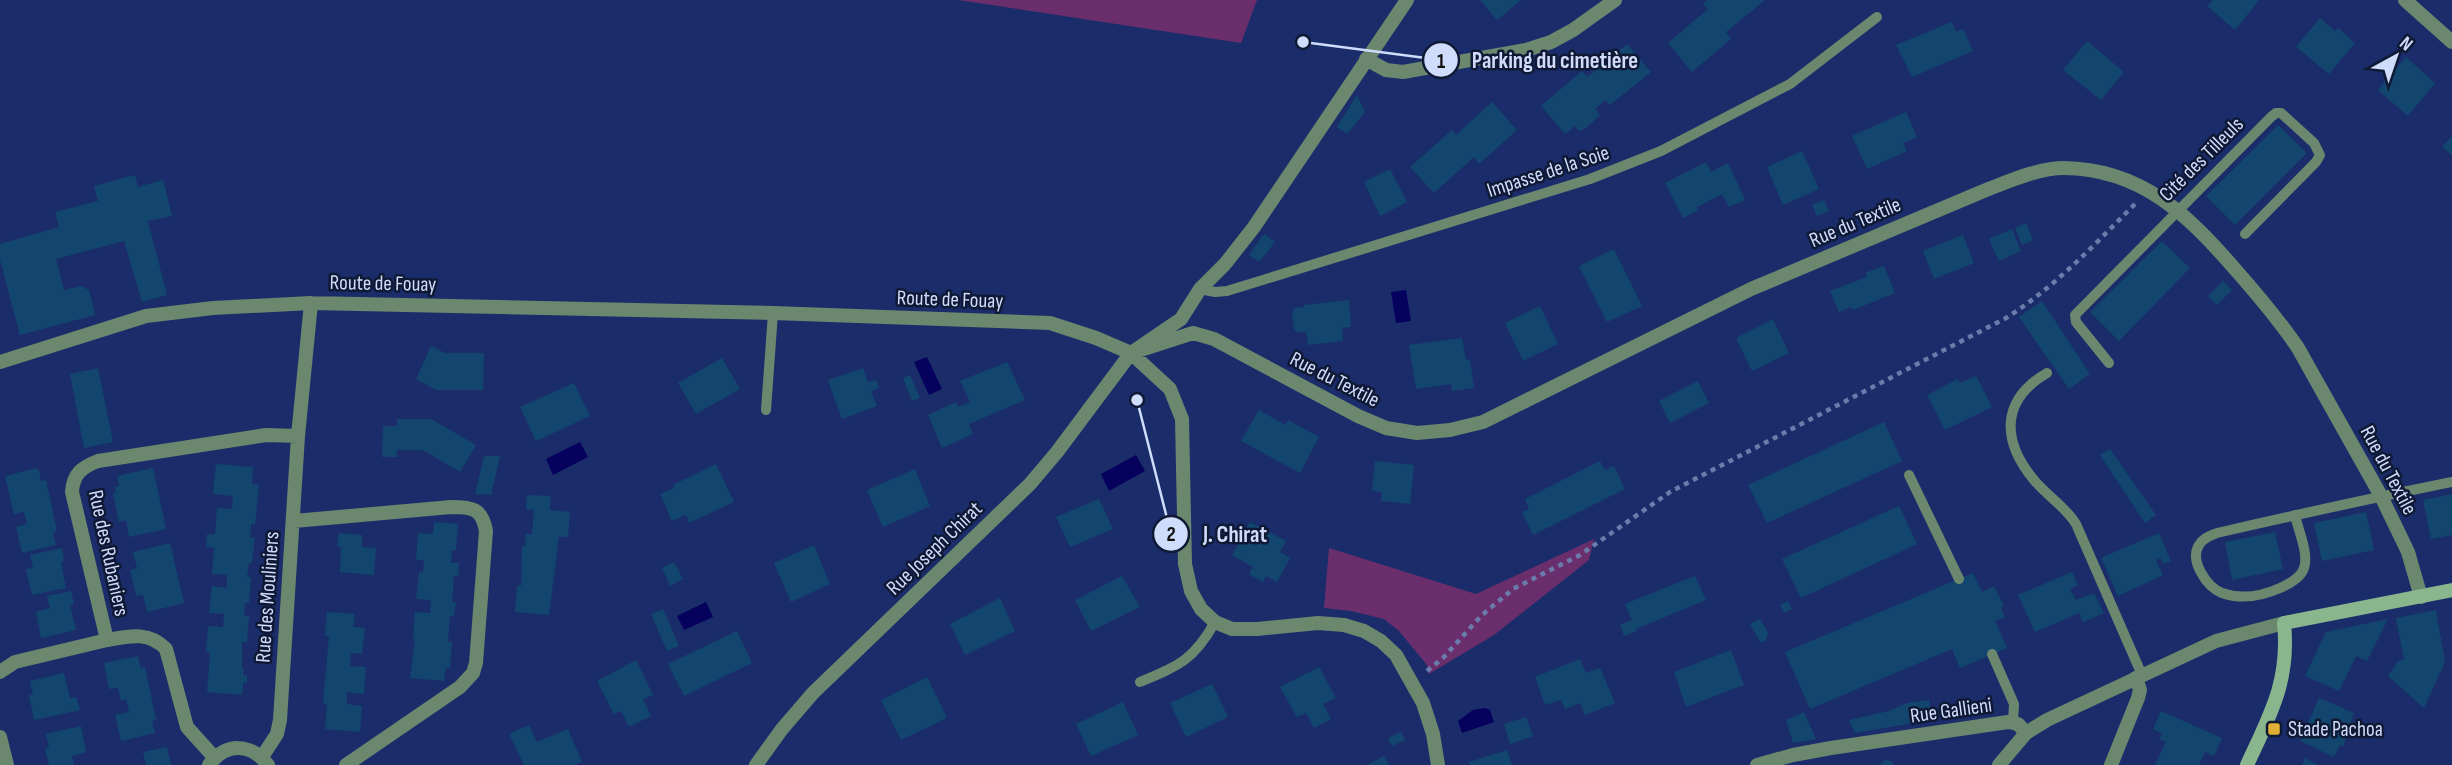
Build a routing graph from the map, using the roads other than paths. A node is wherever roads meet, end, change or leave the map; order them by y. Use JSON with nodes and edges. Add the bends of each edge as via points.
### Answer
{"nodes":[{"id":1,"x":1407,"y":0,"type":"edge"},
{"id":2,"x":1615,"y":0,"type":"edge"},
{"id":3,"x":2405,"y":0,"type":"edge"},
{"id":4,"x":1877,"y":17,"type":"dead end"},
{"id":5,"x":2452,"y":42,"type":"edge"},
{"id":6,"x":1366,"y":59,"type":"junction"},
{"id":7,"x":2178,"y":209,"type":"junction"},
{"id":8,"x":2245,"y":234,"type":"dead end"},
{"id":9,"x":1200,"y":289,"type":"junction"},
{"id":10,"x":311,"y":303,"type":"junction"},
{"id":11,"x":773,"y":313,"type":"junction"},
{"id":12,"x":1131,"y":353,"type":"junction"},
{"id":13,"x":0,"y":362,"type":"edge"},
{"id":14,"x":2109,"y":363,"type":"dead end"},
{"id":15,"x":2047,"y":373,"type":"dead end"},
{"id":16,"x":766,"y":410,"type":"dead end"},
{"id":17,"x":298,"y":436,"type":"junction"},
{"id":18,"x":1909,"y":475,"type":"dead end"},
{"id":19,"x":2452,"y":482,"type":"edge"},
{"id":20,"x":2381,"y":496,"type":"junction"},
{"id":21,"x":2295,"y":515,"type":"junction"},
{"id":22,"x":294,"y":521,"type":"junction"},
{"id":23,"x":1959,"y":579,"type":"dead end"},
{"id":24,"x":2452,"y":590,"type":"edge"},
{"id":25,"x":2421,"y":597,"type":"junction"},
{"id":26,"x":1215,"y":622,"type":"junction"},
{"id":27,"x":2284,"y":623,"type":"junction"},
{"id":28,"x":107,"y":640,"type":"junction"},
{"id":29,"x":1992,"y":654,"type":"dead end"},
{"id":30,"x":0,"y":672,"type":"edge"},
{"id":31,"x":2139,"y":677,"type":"junction"},
{"id":32,"x":1140,"y":682,"type":"dead end"},
{"id":33,"x":2013,"y":722,"type":"junction"},
{"id":34,"x":2026,"y":733,"type":"junction"},
{"id":35,"x":0,"y":737,"type":"edge"},
{"id":36,"x":212,"y":761,"type":"edge"},
{"id":37,"x":265,"y":761,"type":"edge"},
{"id":38,"x":7,"y":765,"type":"edge"},
{"id":39,"x":346,"y":765,"type":"edge"},
{"id":40,"x":756,"y":765,"type":"edge"},
{"id":41,"x":1438,"y":765,"type":"edge"},
{"id":42,"x":1758,"y":765,"type":"edge"},
{"id":43,"x":1998,"y":765,"type":"edge"},
{"id":44,"x":2111,"y":765,"type":"edge"},
{"id":45,"x":2247,"y":765,"type":"edge"}],
"edges":[{"from":1,"to":6,"type":"street"},
{"from":2,"to":6,"type":"street","via":[[1573,30],[1526,50],[1404,72]]},
{"from":3,"to":5,"type":"street"},
{"from":4,"to":9,"type":"lane","name":"Impasse de la Soie","via":[[1790,83],[1699,133],[1621,168],[1227,291]]},
{"from":6,"to":9,"type":"street","via":[[1292,175],[1225,264]]},
{"from":7,"to":8,"type":"lane","name":"Cité des Tilleuls","via":[[2270,117],[2281,113],[2314,143],[2320,155]]},
{"from":7,"to":12,"type":"street","name":"Rue du Textile","via":[[2156,194],[2108,174],[2063,168],[2022,176],[1751,289],[1483,422],[1450,430],[1417,433],[1386,428],[1214,339],[1193,333]]},
{"from":7,"to":14,"type":"lane","name":"Cité des Tilleuls","via":[[2075,314],[2076,322]]},
{"from":7,"to":20,"type":"street","name":"Rue du Textile","via":[[2283,326]]},
{"from":9,"to":12,"type":"street","via":[[1181,319]]},
{"from":10,"to":11,"type":"street","name":"Route de Fouay"},
{"from":10,"to":13,"type":"street","name":"Route de Fouay","via":[[146,316]]},
{"from":10,"to":17,"type":"street","name":"Route de Fouay"},
{"from":11,"to":12,"type":"street","name":"Route de Fouay","via":[[1050,323]]},
{"from":11,"to":16,"type":"lane"},
{"from":12,"to":26,"type":"street","name":"Route de Fouay","via":[[1170,389],[1182,419],[1185,564],[1191,591]]},
{"from":12,"to":40,"type":"street","name":"Rue Joseph Chirat","via":[[1030,484],[814,693]]},
{"from":15,"to":31,"type":"lane","via":[[2026,388],[2013,407],[2012,437],[2033,478],[2076,524]]},
{"from":17,"to":22,"type":"street","name":"Rue des Mouliniers"},
{"from":17,"to":28,"type":"street","name":"Rue des Rubaniers","via":[[253,437],[98,461],[81,469],[72,492]]},
{"from":18,"to":23,"type":"lane"},
{"from":19,"to":20,"type":"lane"},
{"from":20,"to":21,"type":"lane"},
{"from":20,"to":25,"type":"street","name":"Rue du Textile","via":[[2408,552]]},
{"from":21,"to":21,"type":"lane","via":[[2206,538],[2196,557],[2209,585],[2248,597],[2291,583],[2305,566]]},
{"from":22,"to":37,"type":"street","name":"Rue des Mouliniers","via":[[280,720]]},
{"from":22,"to":39,"type":"street","via":[[451,507],[477,511],[484,520],[473,673],[460,687]]},
{"from":24,"to":25,"type":"main road"},
{"from":25,"to":27,"type":"main road"},
{"from":26,"to":32,"type":"lane","via":[[1195,653]]},
{"from":26,"to":41,"type":"street","via":[[1232,629],[1344,625],[1381,641],[1396,655],[1423,703]]},
{"from":27,"to":31,"type":"street","via":[[2216,641]]},
{"from":27,"to":45,"type":"main road","via":[[2283,677]]},
{"from":28,"to":30,"type":"street","via":[[15,662]]},
{"from":28,"to":36,"type":"street","name":"Rue des Rubaniers","via":[[148,636],[166,649],[187,727]]},
{"from":29,"to":33,"type":"lane","via":[[2014,704]]},
{"from":31,"to":34,"type":"street"},
{"from":31,"to":44,"type":"street","via":[[2138,698]]},
{"from":33,"to":34,"type":"street","name":"Rue Gallieni"},
{"from":33,"to":42,"type":"street","name":"Rue Gallieni","via":[[1818,750]]},
{"from":34,"to":43,"type":"street"},
{"from":35,"to":38,"type":"street"},
{"from":36,"to":37,"type":"street","via":[[233,748],[253,751]]}]}
